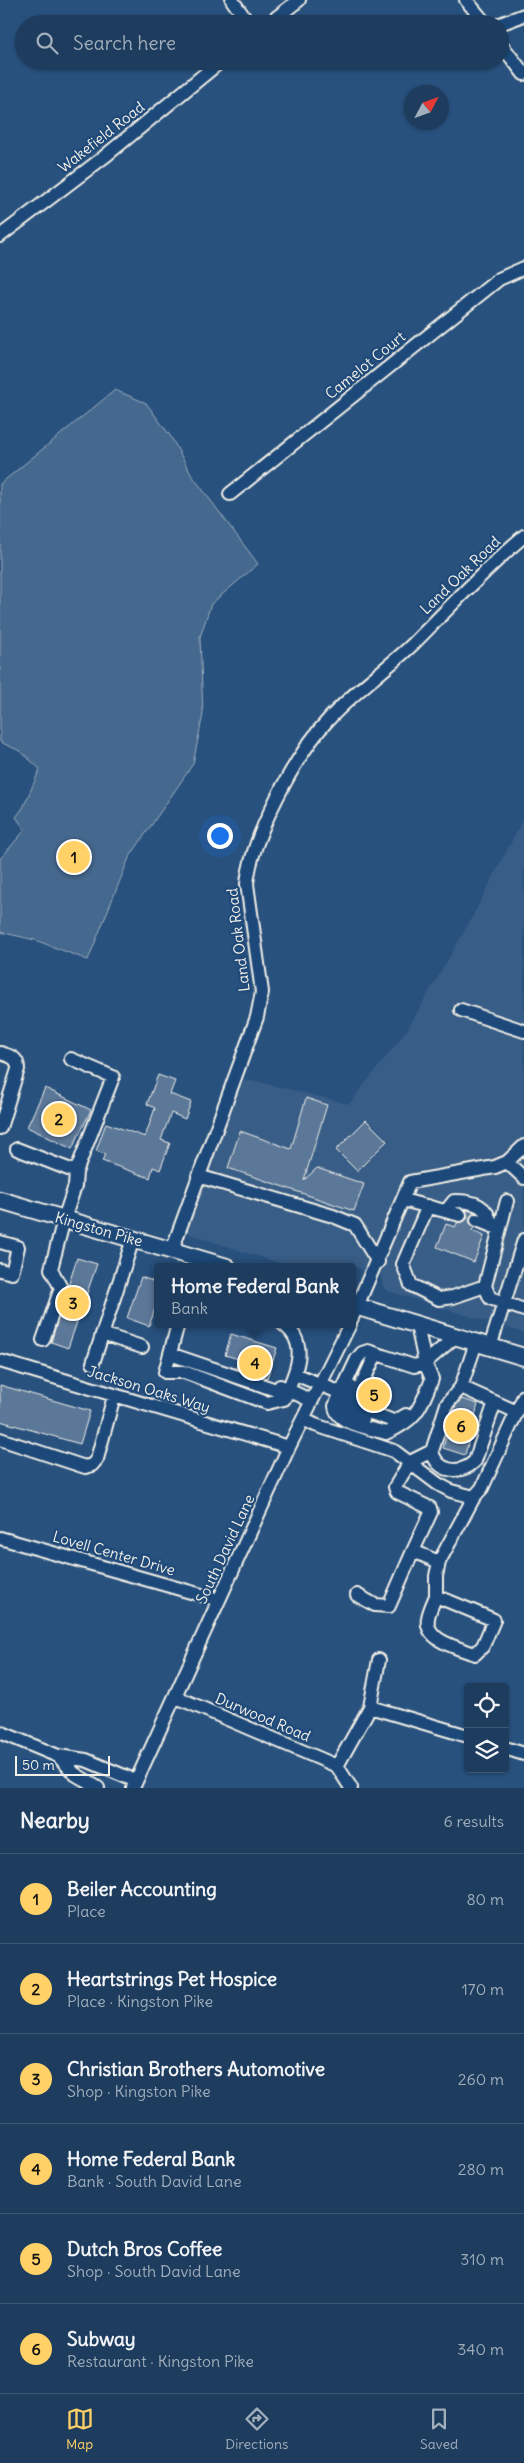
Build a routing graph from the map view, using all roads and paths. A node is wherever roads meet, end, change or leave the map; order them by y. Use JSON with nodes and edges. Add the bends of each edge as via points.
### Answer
{"nodes":[{"id":1,"x":232,"y":0,"type":"edge"},
{"id":2,"x":299,"y":0,"type":"edge"},
{"id":3,"x":466,"y":0,"type":"edge"},
{"id":4,"x":243,"y":15,"type":"edge"},
{"id":5,"x":280,"y":15,"type":"edge"},
{"id":6,"x":478,"y":15,"type":"edge"},
{"id":7,"x":524,"y":15,"type":"edge"},
{"id":8,"x":509,"y":21,"type":"edge"},
{"id":9,"x":509,"y":55,"type":"edge"},
{"id":10,"x":210,"y":70,"type":"edge"},
{"id":11,"x":524,"y":74,"type":"edge"},
{"id":12,"x":0,"y":236,"type":"edge"},
{"id":13,"x":524,"y":268,"type":"edge"},
{"id":14,"x":230,"y":494,"type":"dead end"},
{"id":15,"x":524,"y":536,"type":"edge"},
{"id":16,"x":460,"y":1010,"type":"dead end"},
{"id":17,"x":524,"y":1031,"type":"edge"},
{"id":18,"x":0,"y":1053,"type":"edge"},
{"id":19,"x":71,"y":1059,"type":"dead end"},
{"id":20,"x":0,"y":1128,"type":"edge"},
{"id":21,"x":524,"y":1146,"type":"edge"},
{"id":22,"x":17,"y":1150,"type":"dead end"},
{"id":23,"x":507,"y":1162,"type":"junction"},
{"id":24,"x":76,"y":1172,"type":"junction"},
{"id":25,"x":198,"y":1176,"type":"junction"},
{"id":26,"x":524,"y":1178,"type":"edge"},
{"id":27,"x":0,"y":1200,"type":"edge"},
{"id":28,"x":403,"y":1200,"type":"junction"},
{"id":29,"x":507,"y":1200,"type":"dead end"},
{"id":30,"x":428,"y":1206,"type":"junction"},
{"id":31,"x":446,"y":1211,"type":"junction"},
{"id":32,"x":460,"y":1215,"type":"dead end"},
{"id":33,"x":64,"y":1218,"type":"junction"},
{"id":34,"x":477,"y":1220,"type":"dead end"},
{"id":35,"x":496,"y":1227,"type":"junction"},
{"id":36,"x":132,"y":1239,"type":"junction"},
{"id":37,"x":524,"y":1240,"type":"edge"},
{"id":38,"x":0,"y":1242,"type":"edge"},
{"id":39,"x":172,"y":1250,"type":"junction"},
{"id":40,"x":195,"y":1262,"type":"edge"},
{"id":41,"x":378,"y":1262,"type":"junction"},
{"id":42,"x":0,"y":1270,"type":"edge"},
{"id":43,"x":485,"y":1286,"type":"junction"},
{"id":44,"x":504,"y":1304,"type":"junction"},
{"id":45,"x":356,"y":1306,"type":"edge"},
{"id":46,"x":356,"y":1310,"type":"edge"},
{"id":47,"x":524,"y":1310,"type":"edge"},
{"id":48,"x":417,"y":1324,"type":"junction"},
{"id":49,"x":177,"y":1328,"type":"edge"},
{"id":50,"x":286,"y":1328,"type":"edge"},
{"id":51,"x":348,"y":1328,"type":"edge"},
{"id":52,"x":102,"y":1334,"type":"junction"},
{"id":53,"x":456,"y":1336,"type":"junction"},
{"id":54,"x":43,"y":1340,"type":"dead end"},
{"id":55,"x":483,"y":1345,"type":"junction"},
{"id":56,"x":142,"y":1347,"type":"dead end"},
{"id":57,"x":372,"y":1353,"type":"junction"},
{"id":58,"x":170,"y":1354,"type":"junction"},
{"id":59,"x":524,"y":1357,"type":"edge"},
{"id":60,"x":0,"y":1361,"type":"edge"},
{"id":61,"x":93,"y":1363,"type":"dead end"},
{"id":62,"x":426,"y":1367,"type":"junction"},
{"id":63,"x":295,"y":1374,"type":"junction"},
{"id":64,"x":320,"y":1383,"type":"junction"},
{"id":65,"x":462,"y":1387,"type":"junction"},
{"id":66,"x":288,"y":1390,"type":"junction"},
{"id":67,"x":341,"y":1393,"type":"junction"},
{"id":68,"x":114,"y":1396,"type":"junction"},
{"id":69,"x":524,"y":1396,"type":"edge"},
{"id":70,"x":312,"y":1401,"type":"junction"},
{"id":71,"x":495,"y":1402,"type":"junction"},
{"id":72,"x":517,"y":1412,"type":"junction"},
{"id":73,"x":303,"y":1419,"type":"junction"},
{"id":74,"x":0,"y":1439,"type":"edge"},
{"id":75,"x":289,"y":1447,"type":"junction"},
{"id":76,"x":432,"y":1452,"type":"junction"},
{"id":77,"x":410,"y":1462,"type":"junction"},
{"id":78,"x":474,"y":1497,"type":"junction"},
{"id":79,"x":0,"y":1538,"type":"edge"},
{"id":80,"x":413,"y":1550,"type":"junction"},
{"id":81,"x":439,"y":1562,"type":"junction"},
{"id":82,"x":357,"y":1595,"type":"dead end"},
{"id":83,"x":436,"y":1596,"type":"junction"},
{"id":84,"x":219,"y":1600,"type":"junction"},
{"id":85,"x":379,"y":1660,"type":"dead end"},
{"id":86,"x":176,"y":1697,"type":"junction"},
{"id":87,"x":370,"y":1707,"type":"junction"},
{"id":88,"x":0,"y":1732,"type":"edge"},
{"id":89,"x":464,"y":1735,"type":"edge"},
{"id":90,"x":509,"y":1749,"type":"edge"},
{"id":91,"x":524,"y":1754,"type":"edge"},
{"id":92,"x":58,"y":1756,"type":"junction"},
{"id":93,"x":337,"y":1766,"type":"junction"},
{"id":94,"x":135,"y":1784,"type":"edge"},
{"id":95,"x":98,"y":1788,"type":"edge"},
{"id":96,"x":351,"y":1788,"type":"edge"}],
"edges":[{"from":1,"to":4,"type":"street"},
{"from":2,"to":5,"type":"street"},
{"from":3,"to":6,"type":"street"},
{"from":7,"to":8,"type":"street"},
{"from":9,"to":11,"type":"street"},
{"from":10,"to":12,"type":"street","name":"Wakefield Road"},
{"from":13,"to":14,"type":"street","name":"Camelot Court","via":[[499,278]]},
{"from":15,"to":25,"type":"street","name":"Land Oak Road","via":[[328,720],[280,794],[248,870],[247,884],[262,992],[257,1017]]},
{"from":16,"to":17,"type":"street"},
{"from":18,"to":20,"type":"street","via":[[14,1058],[18,1069]]},
{"from":19,"to":24,"type":"street","via":[[113,1077]]},
{"from":21,"to":23,"type":"street"},
{"from":22,"to":24,"type":"street"},
{"from":23,"to":26,"type":"street"},
{"from":23,"to":28,"type":"street","via":[[471,1172],[410,1182]]},
{"from":24,"to":33,"type":"street","via":[[75,1186]]},
{"from":25,"to":39,"type":"street","name":"Land Oak Road"},
{"from":25,"to":41,"type":"street","via":[[355,1225]]},
{"from":27,"to":33,"type":"main road","name":"Kingston Pike"},
{"from":28,"to":30,"type":"street"},
{"from":28,"to":41,"type":"street"},
{"from":29,"to":35,"type":"street"},
{"from":30,"to":31,"type":"street"},
{"from":30,"to":43,"type":"street","via":[[403,1264],[411,1285],[439,1299]]},
{"from":31,"to":32,"type":"street"},
{"from":31,"to":35,"type":"street","via":[[454,1201],[466,1201],[489,1213]]},
{"from":33,"to":36,"type":"main road","name":"Kingston Pike"},
{"from":33,"to":54,"type":"street","via":[[51,1269],[61,1288]]},
{"from":34,"to":35,"type":"street"},
{"from":35,"to":43,"type":"street"},
{"from":36,"to":39,"type":"main road","name":"Kingston Pike"},
{"from":36,"to":52,"type":"street"},
{"from":37,"to":44,"type":"street"},
{"from":38,"to":42,"type":"street","via":[[18,1247],[12,1273]]},
{"from":39,"to":40,"type":"main road","name":"Kingston Pike"},
{"from":41,"to":45,"type":"street"},
{"from":43,"to":44,"type":"street","via":[[490,1298]]},
{"from":44,"to":47,"type":"street"},
{"from":44,"to":55,"type":"street"},
{"from":46,"to":48,"type":"main road"},
{"from":48,"to":53,"type":"main road"},
{"from":48,"to":62,"type":"street"},
{"from":49,"to":58,"type":"street"},
{"from":50,"to":63,"type":"street","via":[[298,1344]]},
{"from":51,"to":64,"type":"street","name":"South David Lane"},
{"from":52,"to":56,"type":"street"},
{"from":52,"to":61,"type":"street"},
{"from":53,"to":55,"type":"main road"},
{"from":53,"to":62,"type":"street"},
{"from":55,"to":59,"type":"main road"},
{"from":55,"to":65,"type":"street"},
{"from":57,"to":62,"type":"street"},
{"from":57,"to":62,"type":"street","via":[[355,1399],[356,1405],[394,1422],[414,1406]]},
{"from":57,"to":67,"type":"street","via":[[362,1353],[357,1359]]},
{"from":58,"to":66,"type":"street","via":[[228,1375],[235,1372]]},
{"from":58,"to":66,"type":"street","via":[[166,1372],[184,1372],[267,1403],[284,1399]]},
{"from":60,"to":68,"type":"street","name":"Jackson Oaks Way"},
{"from":62,"to":67,"type":"street","via":[[432,1380],[420,1408],[403,1426],[386,1433],[342,1419],[335,1406]]},
{"from":63,"to":64,"type":"street"},
{"from":63,"to":66,"type":"street"},
{"from":64,"to":67,"type":"street"},
{"from":64,"to":70,"type":"street","name":"South David Lane"},
{"from":65,"to":71,"type":"street"},
{"from":65,"to":76,"type":"street","via":[[447,1404]]},
{"from":66,"to":70,"type":"street"},
{"from":68,"to":74,"type":"street","via":[[97,1460],[92,1465],[85,1467]]},
{"from":68,"to":75,"type":"street","name":"Jackson Oaks Way"},
{"from":69,"to":72,"type":"street"},
{"from":70,"to":73,"type":"street","name":"South David Lane"},
{"from":71,"to":72,"type":"street"},
{"from":71,"to":76,"type":"street","via":[[475,1461],[470,1466],[457,1471],[443,1468]]},
{"from":72,"to":78,"type":"street","via":[[482,1488]]},
{"from":73,"to":75,"type":"street","name":"South David Lane"},
{"from":73,"to":77,"type":"street","via":[[315,1426],[394,1451]]},
{"from":75,"to":84,"type":"street","name":"South David Lane"},
{"from":76,"to":77,"type":"street"},
{"from":77,"to":78,"type":"street","via":[[438,1484]]},
{"from":77,"to":80,"type":"street","via":[[395,1487],[397,1492],[430,1508],[431,1512]]},
{"from":78,"to":81,"type":"street"},
{"from":79,"to":84,"type":"street","name":"Lovell Center Drive"},
{"from":80,"to":81,"type":"street"},
{"from":80,"to":82,"type":"street","via":[[390,1606],[375,1605]]},
{"from":81,"to":83,"type":"street"},
{"from":83,"to":83,"type":"street","via":[[494,1620],[483,1646],[475,1654],[440,1641],[430,1630],[427,1623]]},
{"from":84,"to":86,"type":"street","name":"South David Lane"},
{"from":85,"to":87,"type":"street"},
{"from":86,"to":93,"type":"street","name":"Durwood Road"},
{"from":86,"to":94,"type":"street","name":"South David Lane"},
{"from":87,"to":89,"type":"street"},
{"from":87,"to":93,"type":"street"},
{"from":88,"to":92,"type":"street"},
{"from":90,"to":91,"type":"street"},
{"from":92,"to":94,"type":"street","via":[[86,1760]]},
{"from":92,"to":95,"type":"street","via":[[74,1774]]},
{"from":93,"to":96,"type":"street"}]}
